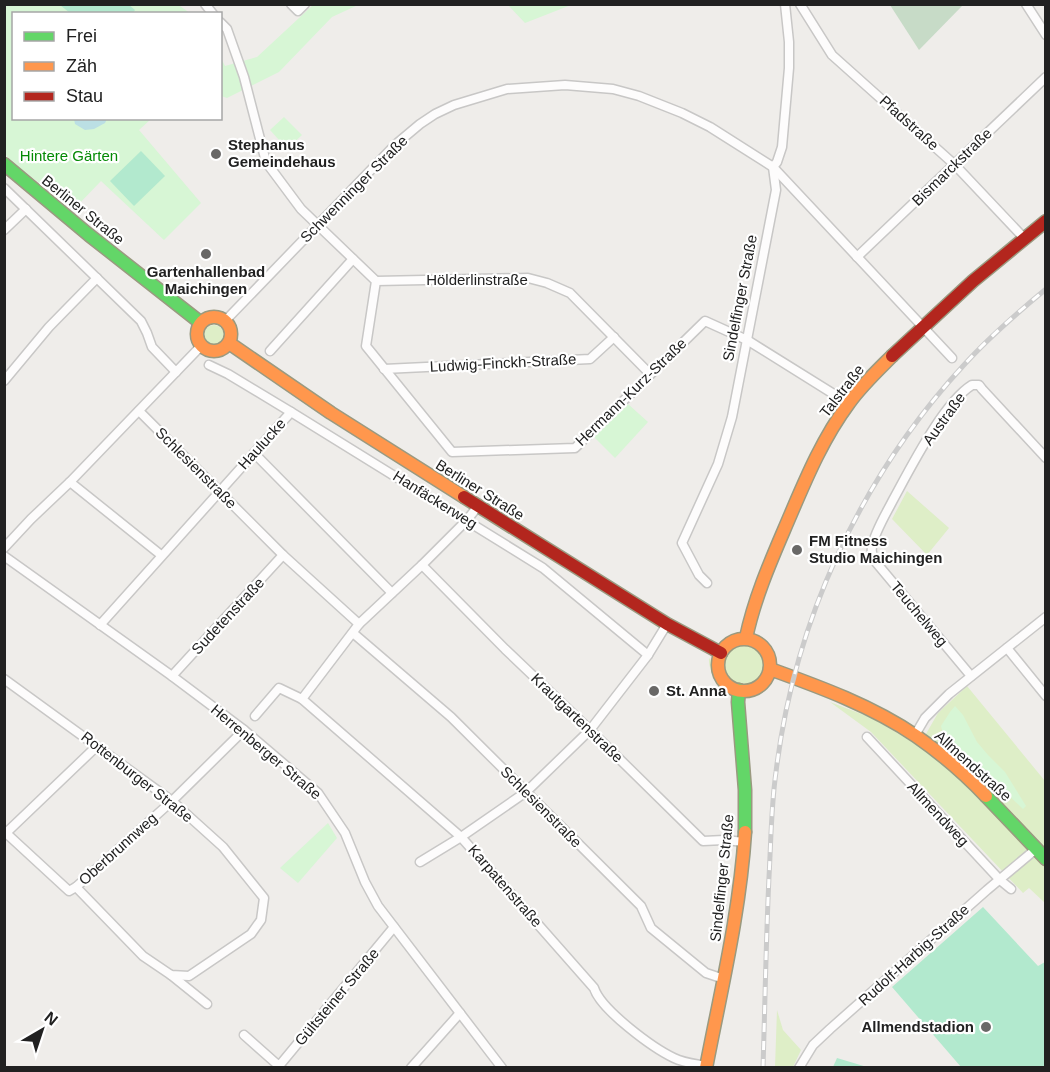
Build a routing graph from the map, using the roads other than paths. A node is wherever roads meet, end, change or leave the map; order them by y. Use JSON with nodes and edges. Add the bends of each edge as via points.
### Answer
{"nodes":[{"id":1,"x":291,"y":4,"type":"edge"},
{"id":2,"x":305,"y":4,"type":"edge"},
{"id":3,"x":785,"y":4,"type":"edge"},
{"id":4,"x":800,"y":4,"type":"edge"},
{"id":5,"x":1026,"y":4,"type":"edge"},
{"id":6,"x":222,"y":24,"type":"edge"},
{"id":7,"x":1046,"y":35,"type":"edge"},
{"id":8,"x":1046,"y":77,"type":"edge"},
{"id":9,"x":4,"y":164,"type":"edge"},
{"id":10,"x":955,"y":165,"type":"junction"},
{"id":11,"x":773,"y":166,"type":"junction"},
{"id":12,"x":4,"y":188,"type":"edge"},
{"id":13,"x":26,"y":209,"type":"junction"},
{"id":14,"x":1046,"y":221,"type":"edge"},
{"id":15,"x":318,"y":225,"type":"junction"},
{"id":16,"x":4,"y":230,"type":"edge"},
{"id":17,"x":1024,"y":238,"type":"junction"},
{"id":18,"x":857,"y":257,"type":"junction"},
{"id":19,"x":353,"y":259,"type":"junction"},
{"id":20,"x":97,"y":278,"type":"junction"},
{"id":21,"x":376,"y":281,"type":"junction"},
{"id":22,"x":225,"y":321,"type":"junction"},
{"id":23,"x":201,"y":323,"type":"junction"},
{"id":24,"x":923,"y":327,"type":"junction"},
{"id":25,"x":614,"y":337,"type":"junction"},
{"id":26,"x":747,"y":340,"type":"junction"},
{"id":27,"x":229,"y":343,"type":"junction"},
{"id":28,"x":201,"y":346,"type":"junction"},
{"id":29,"x":270,"y":351,"type":"dead end"},
{"id":30,"x":952,"y":358,"type":"dead end"},
{"id":31,"x":209,"y":365,"type":"dead end"},
{"id":32,"x":384,"y":369,"type":"junction"},
{"id":33,"x":176,"y":372,"type":"junction"},
{"id":34,"x":650,"y":374,"type":"junction"},
{"id":35,"x":4,"y":381,"type":"edge"},
{"id":36,"x":848,"y":403,"type":"junction"},
{"id":37,"x":139,"y":411,"type":"junction"},
{"id":38,"x":291,"y":412,"type":"junction"},
{"id":39,"x":254,"y":453,"type":"junction"},
{"id":40,"x":1046,"y":458,"type":"edge"},
{"id":41,"x":70,"y":482,"type":"junction"},
{"id":42,"x":219,"y":492,"type":"junction"},
{"id":43,"x":478,"y":506,"type":"junction"},
{"id":44,"x":467,"y":520,"type":"junction"},
{"id":45,"x":4,"y":548,"type":"edge"},
{"id":46,"x":871,"y":549,"type":"joint"},
{"id":47,"x":161,"y":555,"type":"junction"},
{"id":48,"x":284,"y":555,"type":"junction"},
{"id":49,"x":4,"y":556,"type":"edge"},
{"id":50,"x":422,"y":565,"type":"junction"},
{"id":51,"x":706,"y":583,"type":"dead end"},
{"id":52,"x":392,"y":593,"type":"junction"},
{"id":53,"x":1046,"y":617,"type":"edge"},
{"id":54,"x":359,"y":624,"type":"junction"},
{"id":55,"x":667,"y":624,"type":"junction"},
{"id":56,"x":100,"y":625,"type":"junction"},
{"id":57,"x":353,"y":633,"type":"junction"},
{"id":58,"x":746,"y":639,"type":"junction"},
{"id":59,"x":1007,"y":648,"type":"junction"},
{"id":60,"x":721,"y":653,"type":"junction"},
{"id":61,"x":648,"y":655,"type":"junction"},
{"id":62,"x":770,"y":669,"type":"junction"},
{"id":63,"x":172,"y":676,"type":"junction"},
{"id":64,"x":971,"y":676,"type":"junction"},
{"id":65,"x":6,"y":684,"type":"edge"},
{"id":66,"x":739,"y":690,"type":"junction"},
{"id":67,"x":1046,"y":696,"type":"edge"},
{"id":68,"x":302,"y":699,"type":"junction"},
{"id":69,"x":255,"y":716,"type":"dead end"},
{"id":70,"x":244,"y":730,"type":"junction"},
{"id":71,"x":590,"y":730,"type":"junction"},
{"id":72,"x":915,"y":735,"type":"junction"},
{"id":73,"x":867,"y":737,"type":"dead end"},
{"id":74,"x":97,"y":746,"type":"junction"},
{"id":75,"x":526,"y":792,"type":"junction"},
{"id":76,"x":172,"y":801,"type":"junction"},
{"id":77,"x":5,"y":832,"type":"edge"},
{"id":78,"x":461,"y":837,"type":"junction"},
{"id":79,"x":744,"y":843,"type":"junction"},
{"id":80,"x":1036,"y":849,"type":"junction"},
{"id":81,"x":1046,"y":859,"type":"edge"},
{"id":82,"x":420,"y":862,"type":"dead end"},
{"id":83,"x":1000,"y":880,"type":"junction"},
{"id":84,"x":72,"y":889,"type":"junction"},
{"id":85,"x":1011,"y":889,"type":"dead end"},
{"id":86,"x":394,"y":927,"type":"junction"},
{"id":87,"x":171,"y":975,"type":"junction"},
{"id":88,"x":724,"y":979,"type":"junction"},
{"id":89,"x":207,"y":1004,"type":"dead end"},
{"id":90,"x":460,"y":1013,"type":"junction"},
{"id":91,"x":244,"y":1035,"type":"dead end"},
{"id":92,"x":675,"y":1064,"type":"edge"},
{"id":93,"x":280,"y":1067,"type":"edge"},
{"id":94,"x":706,"y":1067,"type":"edge"},
{"id":95,"x":411,"y":1068,"type":"edge"},
{"id":96,"x":502,"y":1068,"type":"edge"},
{"id":97,"x":799,"y":1068,"type":"edge"}],
"edges":[{"from":1,"to":2,"type":"street","via":[[298,11]]},
{"from":3,"to":11,"type":"street","name":"Sindelfinger Straße","via":[[789,68],[782,147]]},
{"from":4,"to":10,"type":"street","name":"Pfadstraße","via":[[832,55]]},
{"from":5,"to":7,"type":"street"},
{"from":6,"to":15,"type":"street","via":[[244,77],[266,162]]},
{"from":8,"to":10,"type":"street","name":"Bismarckstraße"},
{"from":9,"to":23,"type":"main road","name":"Berliner Straße"},
{"from":10,"to":17,"type":"street","name":"Pfadstraße"},
{"from":10,"to":18,"type":"street","name":"Bismarckstraße"},
{"from":11,"to":15,"type":"street","name":"Schwenninger Straße","via":[[711,128],[639,96],[614,89],[565,85],[507,88],[454,105],[420,124]]},
{"from":11,"to":18,"type":"street"},
{"from":11,"to":26,"type":"street","name":"Sindelfinger Straße","via":[[776,190]]},
{"from":12,"to":13,"type":"street"},
{"from":13,"to":16,"type":"street"},
{"from":13,"to":20,"type":"street"},
{"from":14,"to":17,"type":"main road","name":"Talstraße"},
{"from":15,"to":19,"type":"street"},
{"from":15,"to":22,"type":"street","name":"Schwenninger Straße"},
{"from":17,"to":24,"type":"main road","name":"Talstraße"},
{"from":18,"to":24,"type":"street"},
{"from":19,"to":21,"type":"street"},
{"from":19,"to":29,"type":"street"},
{"from":20,"to":33,"type":"street","via":[[141,321],[152,347]]},
{"from":20,"to":35,"type":"street"},
{"from":21,"to":25,"type":"street","name":"Hölderlinstraße","via":[[528,278],[570,293]]},
{"from":21,"to":32,"type":"street","name":"Hermann-Kurz-Straße","via":[[366,346]]},
{"from":22,"to":23,"type":"main road","via":[[210,317]]},
{"from":22,"to":27,"type":"main road","via":[[231,329]]},
{"from":23,"to":28,"type":"main road","via":[[197,334]]},
{"from":24,"to":30,"type":"street"},
{"from":24,"to":36,"type":"main road","name":"Talstraße"},
{"from":25,"to":32,"type":"street","name":"Ludwig-Finckh-Straße","via":[[590,359]]},
{"from":25,"to":34,"type":"street","name":"Hölderlinstraße"},
{"from":26,"to":34,"type":"street","name":"Hermann-Kurz-Straße","via":[[705,321]]},
{"from":26,"to":36,"type":"street","name":"Hermann-Kurz-Straße"},
{"from":26,"to":51,"type":"street","name":"Sindelfinger Straße","via":[[718,464],[682,543]]},
{"from":27,"to":28,"type":"main road","via":[[216,352]]},
{"from":27,"to":43,"type":"main road","name":"Berliner Straße"},
{"from":28,"to":33,"type":"street"},
{"from":31,"to":38,"type":"street","name":"Hanfäckerweg"},
{"from":32,"to":34,"type":"street","name":"Hermann-Kurz-Straße","via":[[452,452],[575,448]]},
{"from":33,"to":37,"type":"street"},
{"from":36,"to":58,"type":"main road","name":"Talstraße","via":[[807,479],[766,573]]},
{"from":37,"to":41,"type":"street"},
{"from":37,"to":42,"type":"street","name":"Schlesienstraße"},
{"from":38,"to":39,"type":"street","name":"Haulucke"},
{"from":38,"to":44,"type":"street","name":"Hanfäckerweg"},
{"from":39,"to":42,"type":"street","name":"Haulucke"},
{"from":39,"to":52,"type":"street"},
{"from":40,"to":46,"type":"street","name":"Austraße","via":[[979,385],[972,385],[961,393],[931,434],[885,515]]},
{"from":41,"to":45,"type":"street"},
{"from":41,"to":47,"type":"street"},
{"from":42,"to":47,"type":"street","name":"Haulucke"},
{"from":42,"to":48,"type":"street","name":"Schlesienstraße"},
{"from":43,"to":44,"type":"street"},
{"from":43,"to":55,"type":"main road","name":"Berliner Straße"},
{"from":44,"to":50,"type":"street"},
{"from":44,"to":61,"type":"street","name":"Hanfäckerweg","via":[[543,567]]},
{"from":46,"to":64,"type":"street","name":"Teuchelweg","via":[[874,560]]},
{"from":47,"to":56,"type":"street","name":"Haulucke"},
{"from":48,"to":54,"type":"street","name":"Schlesienstraße"},
{"from":48,"to":63,"type":"street","name":"Sudetenstraße"},
{"from":49,"to":56,"type":"street","name":"Herrenberger Straße"},
{"from":50,"to":52,"type":"street"},
{"from":50,"to":71,"type":"street","name":"Krautgartenstraße"},
{"from":52,"to":54,"type":"street"},
{"from":53,"to":59,"type":"street"},
{"from":54,"to":57,"type":"street"},
{"from":55,"to":60,"type":"main road","name":"Berliner Straße"},
{"from":55,"to":61,"type":"street"},
{"from":56,"to":63,"type":"street","name":"Herrenberger Straße"},
{"from":57,"to":68,"type":"street"},
{"from":57,"to":75,"type":"street","name":"Schlesienstraße","via":[[451,717]]},
{"from":58,"to":60,"type":"main road","via":[[734,640]]},
{"from":58,"to":62,"type":"main road","via":[[765,649]]},
{"from":59,"to":64,"type":"street"},
{"from":59,"to":67,"type":"street"},
{"from":60,"to":66,"type":"main road","via":[[721,676]]},
{"from":61,"to":71,"type":"street"},
{"from":62,"to":66,"type":"main road","via":[[759,686]]},
{"from":62,"to":72,"type":"main road","name":"Allmendstraße","via":[[872,711]]},
{"from":63,"to":70,"type":"street","name":"Herrenberger Straße"},
{"from":64,"to":72,"type":"street","via":[[936,706]]},
{"from":65,"to":74,"type":"street","name":"Rottenburger Straße"},
{"from":66,"to":79,"type":"main road","name":"Sindelfinger Straße","via":[[746,789]]},
{"from":68,"to":69,"type":"street","via":[[279,688]]},
{"from":68,"to":78,"type":"street","name":"Karpatenstraße"},
{"from":70,"to":76,"type":"street","name":"Oberbrunnweg"},
{"from":70,"to":86,"type":"street","name":"Herrenberger Straße","via":[[318,793],[345,832],[365,882]]},
{"from":71,"to":75,"type":"street"},
{"from":71,"to":79,"type":"street","name":"Krautgartenstraße","via":[[703,841]]},
{"from":72,"to":80,"type":"main road","name":"Allmendstraße","via":[[965,775]]},
{"from":73,"to":83,"type":"street","name":"Allmendweg"},
{"from":74,"to":76,"type":"street","name":"Rottenburger Straße"},
{"from":74,"to":77,"type":"street"},
{"from":75,"to":78,"type":"street"},
{"from":75,"to":88,"type":"street","name":"Schlesienstraße","via":[[641,906],[651,928],[706,973]]},
{"from":76,"to":84,"type":"street","name":"Oberbrunnweg"},
{"from":76,"to":87,"type":"street","name":"Rottenburger Straße","via":[[223,847],[264,898],[261,920],[251,934],[189,976]]},
{"from":77,"to":84,"type":"street"},
{"from":78,"to":82,"type":"street"},
{"from":78,"to":92,"type":"street","name":"Karpatenstraße","via":[[594,988],[596,996]]},
{"from":79,"to":88,"type":"main road","name":"Sindelfinger Straße"},
{"from":80,"to":81,"type":"main road","name":"Allmendstraße"},
{"from":80,"to":83,"type":"street","name":"Rudolf-Harbig-Straße"},
{"from":83,"to":85,"type":"street","name":"Allmendweg"},
{"from":83,"to":97,"type":"street","name":"Rudolf-Harbig-Straße","via":[[830,1029]]},
{"from":84,"to":87,"type":"street","via":[[143,956]]},
{"from":86,"to":90,"type":"street","name":"Herrenberger Straße"},
{"from":86,"to":93,"type":"street","name":"Gültsteiner Straße"},
{"from":87,"to":89,"type":"street"},
{"from":88,"to":94,"type":"main road","name":"Sindelfinger Straße"},
{"from":90,"to":95,"type":"street"},
{"from":90,"to":96,"type":"street","name":"Herrenberger Straße"},
{"from":91,"to":93,"type":"street","name":"Gültsteiner Straße"},
{"from":92,"to":94,"type":"street","name":"Karpatenstraße"}]}
